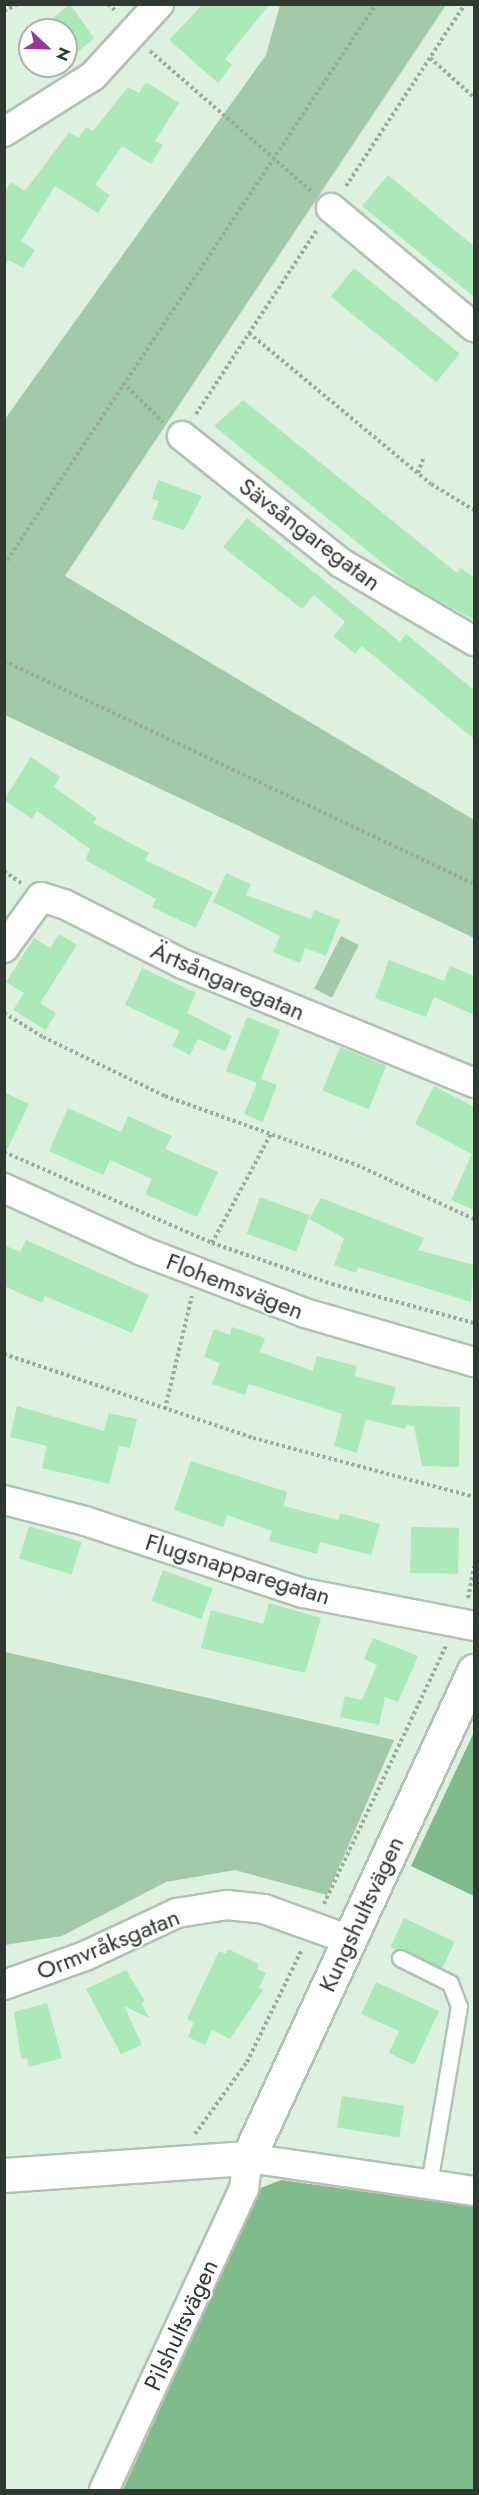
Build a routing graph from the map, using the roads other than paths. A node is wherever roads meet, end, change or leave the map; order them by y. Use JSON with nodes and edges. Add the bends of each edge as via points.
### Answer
{"nodes":[{"id":1,"x":159,"y":4,"type":"edge"},
{"id":2,"x":4,"y":132,"type":"edge"},
{"id":3,"x":331,"y":208,"type":"road end"},
{"id":4,"x":474,"y":327,"type":"edge"},
{"id":5,"x":182,"y":436,"type":"road end"},
{"id":6,"x":474,"y":641,"type":"edge"},
{"id":7,"x":4,"y":948,"type":"edge"},
{"id":8,"x":474,"y":1083,"type":"edge"},
{"id":9,"x":4,"y":1188,"type":"edge"},
{"id":10,"x":474,"y":1362,"type":"edge"},
{"id":11,"x":4,"y":1500,"type":"edge"},
{"id":12,"x":466,"y":1625,"type":"edge"},
{"id":13,"x":474,"y":1671,"type":"edge"},
{"id":14,"x":350,"y":1940,"type":"junction"},
{"id":15,"x":400,"y":1958,"type":"dead end"},
{"id":16,"x":4,"y":1985,"type":"edge"},
{"id":17,"x":248,"y":2158,"type":"junction"},
{"id":18,"x":4,"y":2175,"type":"edge"},
{"id":19,"x":429,"y":2184,"type":"junction"},
{"id":20,"x":474,"y":2191,"type":"edge"},
{"id":21,"x":104,"y":2490,"type":"edge"}],
"edges":[{"from":1,"to":2,"type":"street","via":[[134,37],[68,96]]},
{"from":3,"to":4,"type":"street"},
{"from":5,"to":6,"type":"street","name":"Sävsångaregatan","via":[[341,563]]},
{"from":7,"to":8,"type":"street","name":"Ärtsångaregatan","via":[[41,897],[64,904],[183,964]]},
{"from":9,"to":10,"type":"street","name":"Flohemsvägen","via":[[197,1273],[305,1313]]},
{"from":11,"to":12,"type":"street","name":"Flugsnapparegatan","via":[[85,1521],[303,1593]]},
{"from":13,"to":14,"type":"street","name":"Kungshultsvägen"},
{"from":14,"to":16,"type":"street","name":"Ormvråksgatan","via":[[303,1934],[264,1909],[227,1905],[177,1913],[85,1956]]},
{"from":14,"to":17,"type":"street","name":"Kungshultsvägen"},
{"from":15,"to":19,"type":"lane","via":[[450,1983],[459,2006]]},
{"from":17,"to":18,"type":"street"},
{"from":17,"to":19,"type":"street"},
{"from":17,"to":21,"type":"street","name":"Pilshultsvägen","via":[[244,2189]]},
{"from":19,"to":20,"type":"street"}]}
